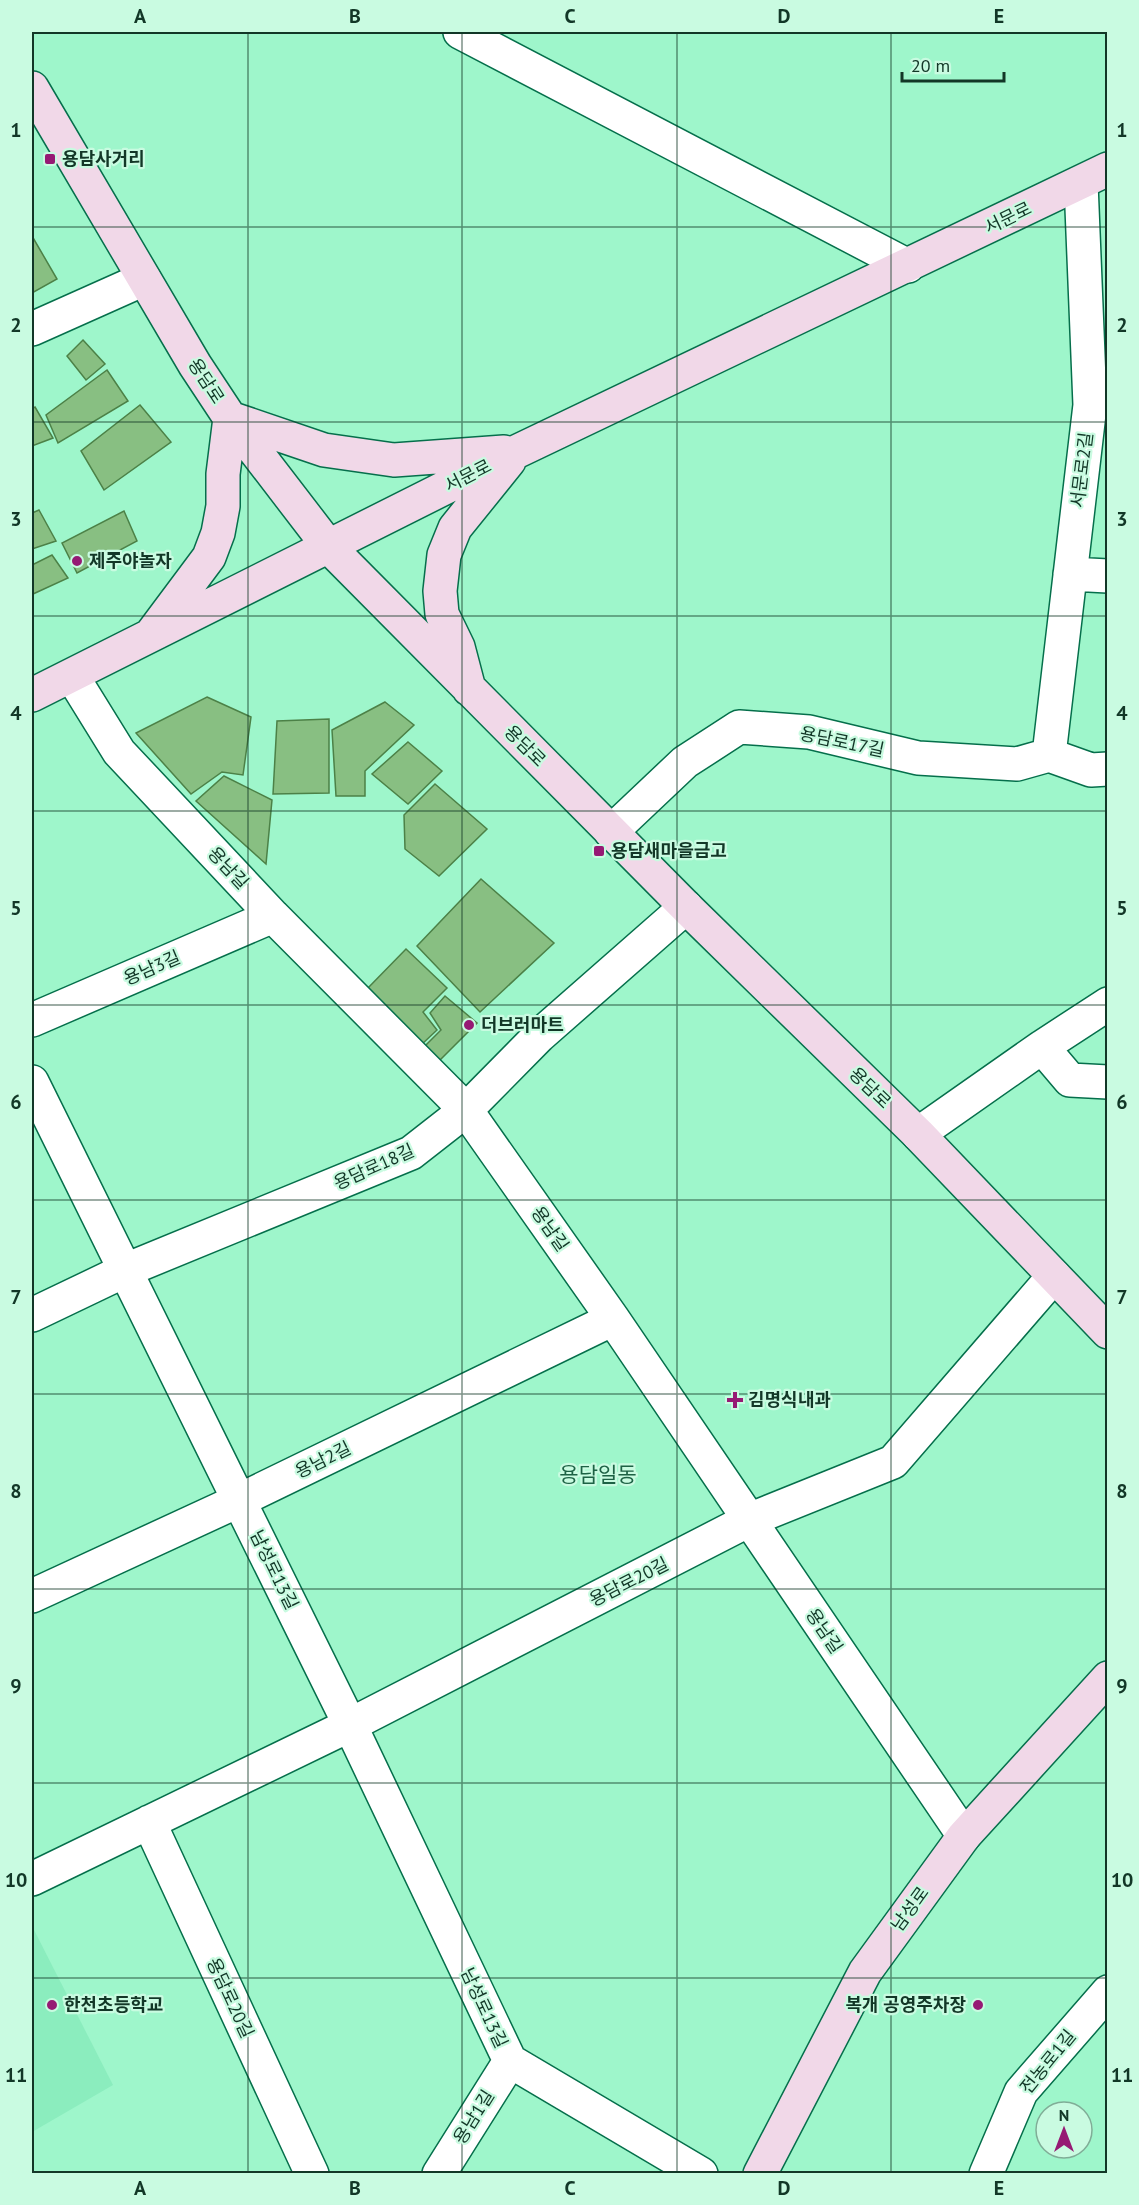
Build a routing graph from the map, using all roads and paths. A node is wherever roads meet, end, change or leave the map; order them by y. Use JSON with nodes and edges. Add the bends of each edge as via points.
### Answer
{"nodes":[{"id":1,"x":460,"y":32,"type":"edge"},
{"id":2,"x":32,"y":88,"type":"edge"},
{"id":3,"x":1094,"y":176,"type":"edge"},
{"id":4,"x":908,"y":266,"type":"junction"},
{"id":5,"x":144,"y":279,"type":"junction"},
{"id":6,"x":32,"y":329,"type":"edge"},
{"id":7,"x":1099,"y":407,"type":"edge"},
{"id":8,"x":230,"y":418,"type":"junction"},
{"id":9,"x":518,"y":451,"type":"junction"},
{"id":10,"x":328,"y":547,"type":"junction"},
{"id":11,"x":1070,"y":574,"type":"junction"},
{"id":12,"x":1107,"y":576,"type":"edge"},
{"id":13,"x":149,"y":637,"type":"junction"},
{"id":14,"x":72,"y":676,"type":"junction"},
{"id":15,"x":469,"y":690,"type":"junction"},
{"id":16,"x":32,"y":695,"type":"edge"},
{"id":17,"x":1048,"y":754,"type":"junction"},
{"id":18,"x":1107,"y":769,"type":"edge"},
{"id":19,"x":611,"y":832,"type":"junction"},
{"id":20,"x":686,"y":907,"type":"junction"},
{"id":21,"x":273,"y":916,"type":"junction"},
{"id":22,"x":1107,"y":1004,"type":"edge"},
{"id":23,"x":32,"y":1020,"type":"edge"},
{"id":24,"x":1042,"y":1047,"type":"junction"},
{"id":25,"x":32,"y":1082,"type":"edge"},
{"id":26,"x":1107,"y":1082,"type":"edge"},
{"id":27,"x":466,"y":1110,"type":"junction"},
{"id":28,"x":918,"y":1134,"type":"junction"},
{"id":29,"x":126,"y":1270,"type":"junction"},
{"id":30,"x":1054,"y":1276,"type":"junction"},
{"id":31,"x":32,"y":1315,"type":"edge"},
{"id":32,"x":613,"y":1319,"type":"junction"},
{"id":33,"x":1107,"y":1332,"type":"edge"},
{"id":34,"x":240,"y":1500,"type":"junction"},
{"id":35,"x":749,"y":1520,"type":"junction"},
{"id":36,"x":32,"y":1596,"type":"edge"},
{"id":37,"x":1107,"y":1678,"type":"edge"},
{"id":38,"x":350,"y":1725,"type":"junction"},
{"id":39,"x":149,"y":1822,"type":"junction"},
{"id":40,"x":964,"y":1836,"type":"junction"},
{"id":41,"x":32,"y":1879,"type":"edge"},
{"id":42,"x":1107,"y":1992,"type":"edge"},
{"id":43,"x":510,"y":2061,"type":"junction"},
{"id":44,"x":312,"y":2174,"type":"edge"},
{"id":45,"x":439,"y":2174,"type":"edge"},
{"id":46,"x":701,"y":2174,"type":"edge"},
{"id":47,"x":760,"y":2174,"type":"edge"},
{"id":48,"x":986,"y":2174,"type":"edge"}],
"edges":[{"from":1,"to":4,"type":"street"},
{"from":2,"to":5,"type":"main road","name":"용담로"},
{"from":3,"to":4,"type":"main road","name":"서문로"},
{"from":3,"to":7,"type":"street","name":"서문로2길"},
{"from":4,"to":9,"type":"main road","name":"서문로"},
{"from":5,"to":6,"type":"street"},
{"from":5,"to":8,"type":"main road","name":"용담로"},
{"from":7,"to":11,"type":"street","name":"서문로2길"},
{"from":8,"to":9,"type":"main road","via":[[324,450],[394,460]]},
{"from":8,"to":10,"type":"main road","name":"용담로"},
{"from":8,"to":13,"type":"main road","via":[[218,533],[209,557]]},
{"from":9,"to":10,"type":"main road","name":"서문로"},
{"from":9,"to":15,"type":"main road","via":[[455,528],[444,555],[442,614],[458,647]]},
{"from":10,"to":13,"type":"main road","name":"서문로"},
{"from":10,"to":15,"type":"main road","name":"용담로"},
{"from":11,"to":12,"type":"street"},
{"from":11,"to":17,"type":"street","name":"서문로2길"},
{"from":13,"to":14,"type":"main road","name":"서문로"},
{"from":14,"to":16,"type":"main road","name":"서문로"},
{"from":14,"to":21,"type":"street","name":"용남길","via":[[119,752]]},
{"from":15,"to":19,"type":"main road","name":"용담로"},
{"from":17,"to":18,"type":"street","via":[[1091,770]]},
{"from":17,"to":19,"type":"street","name":"용담로17길","via":[[1017,764],[918,759],[808,732],[739,727],[685,762]]},
{"from":19,"to":20,"type":"main road","name":"용담로"},
{"from":20,"to":27,"type":"street","name":"용담로18길","via":[[539,1036]]},
{"from":20,"to":28,"type":"main road","name":"용담로"},
{"from":21,"to":23,"type":"street","name":"용남3길"},
{"from":21,"to":27,"type":"street","name":"용남길"},
{"from":22,"to":24,"type":"street"},
{"from":24,"to":26,"type":"street","via":[[1070,1080]]},
{"from":24,"to":28,"type":"street"},
{"from":25,"to":29,"type":"street","name":"남성로13길"},
{"from":27,"to":29,"type":"street","name":"용담로18길","via":[[411,1153]]},
{"from":27,"to":32,"type":"street","name":"용남길"},
{"from":28,"to":30,"type":"main road","name":"용담로"},
{"from":29,"to":31,"type":"street","name":"용담로18길"},
{"from":29,"to":34,"type":"street","name":"남성로13길"},
{"from":30,"to":33,"type":"main road","name":"용담로"},
{"from":30,"to":35,"type":"street","name":"용담로20길","via":[[893,1462]]},
{"from":32,"to":34,"type":"street","name":"용남2길"},
{"from":32,"to":35,"type":"street","name":"용남길"},
{"from":34,"to":36,"type":"street","name":"용남2길"},
{"from":34,"to":38,"type":"street","name":"남성로13길"},
{"from":35,"to":38,"type":"street","name":"용담로20길"},
{"from":35,"to":40,"type":"street","name":"용남길"},
{"from":37,"to":40,"type":"main road","name":"남성로"},
{"from":38,"to":39,"type":"street","name":"용담로20길"},
{"from":38,"to":43,"type":"street","name":"남성로13길"},
{"from":39,"to":41,"type":"street","name":"용담로20길"},
{"from":39,"to":44,"type":"street","name":"용담로20길"},
{"from":40,"to":47,"type":"main road","name":"남성로","via":[[864,1972]]},
{"from":42,"to":48,"type":"street","name":"전농로1길","via":[[1021,2092]]},
{"from":43,"to":45,"type":"street","name":"용남1길"},
{"from":43,"to":46,"type":"street"}]}
